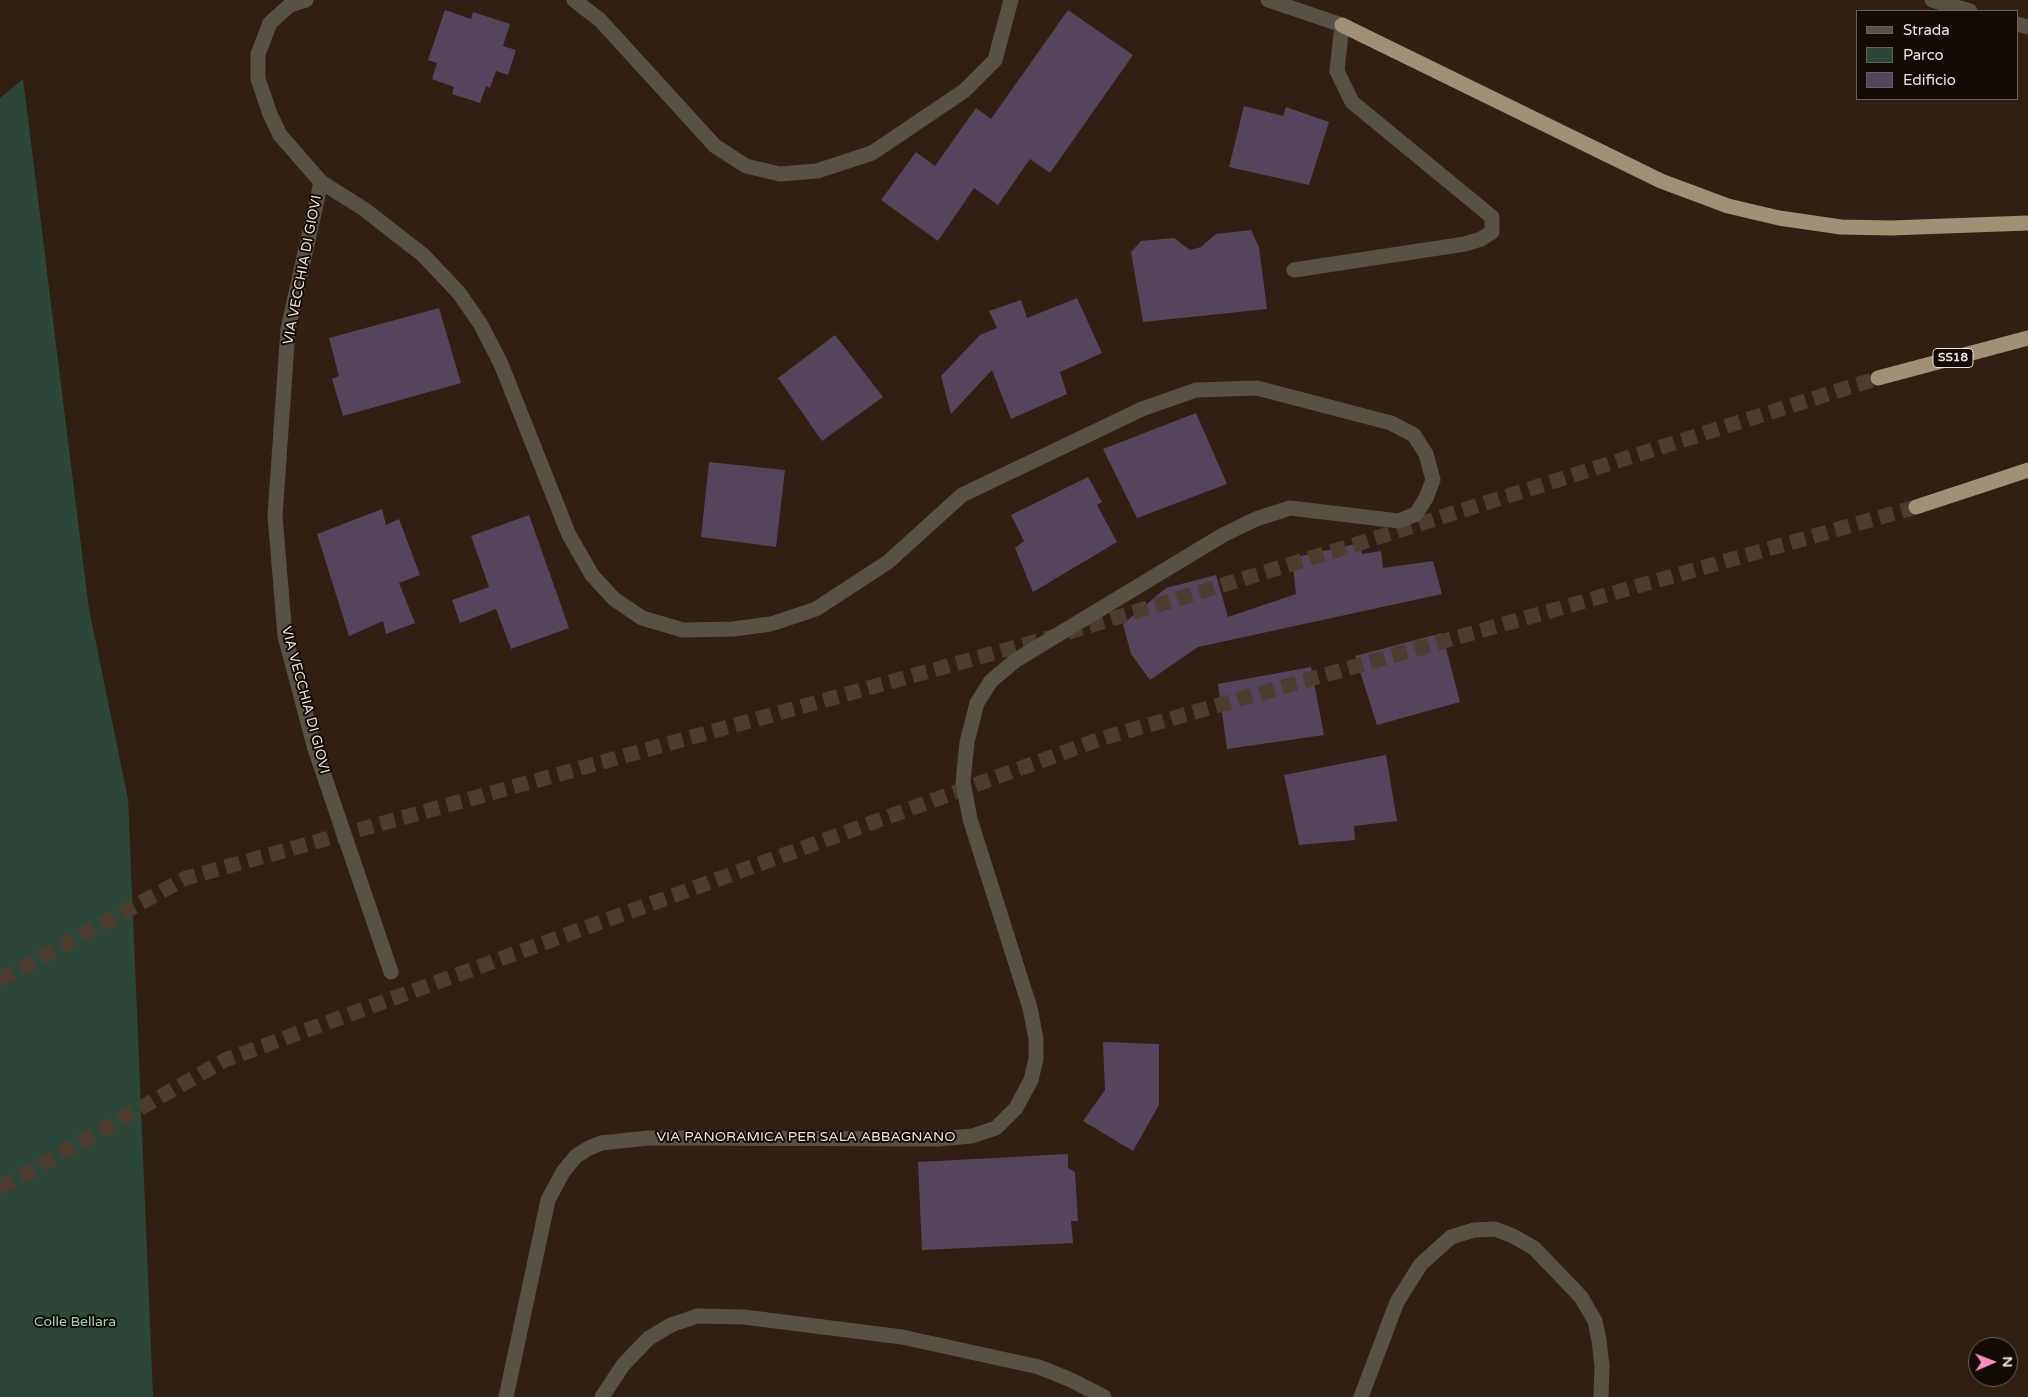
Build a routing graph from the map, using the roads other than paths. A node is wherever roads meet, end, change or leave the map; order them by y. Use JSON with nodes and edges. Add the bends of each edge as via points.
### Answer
{"nodes":[{"id":1,"x":306,"y":0,"type":"edge"},
{"id":2,"x":574,"y":0,"type":"edge"},
{"id":3,"x":1012,"y":0,"type":"edge"},
{"id":4,"x":1268,"y":0,"type":"edge"},
{"id":5,"x":1932,"y":0,"type":"edge"},
{"id":6,"x":1967,"y":10,"type":"edge"},
{"id":7,"x":1342,"y":25,"type":"junction"},
{"id":8,"x":321,"y":182,"type":"junction"},
{"id":9,"x":2028,"y":223,"type":"edge"},
{"id":10,"x":1294,"y":270,"type":"dead end"},
{"id":11,"x":2028,"y":338,"type":"edge"},
{"id":12,"x":1878,"y":378,"type":"tunnel mouth"},
{"id":13,"x":2028,"y":470,"type":"edge"},
{"id":14,"x":1916,"y":507,"type":"tunnel mouth"},
{"id":15,"x":391,"y":972,"type":"dead end"},
{"id":16,"x":506,"y":1397,"type":"edge"},
{"id":17,"x":602,"y":1397,"type":"edge"},
{"id":18,"x":1104,"y":1397,"type":"edge"},
{"id":19,"x":1360,"y":1397,"type":"edge"},
{"id":20,"x":1601,"y":1397,"type":"edge"}],
"edges":[{"from":1,"to":8,"type":"street","name":"VIA PANORAMICA PER SALA ABBAGNANO","via":[[290,4],[270,23],[258,54],[258,79],[280,135]]},
{"from":2,"to":3,"type":"street","via":[[600,20],[715,146],[746,166],[780,174],[817,171],[872,153],[964,91],[995,60]]},
{"from":4,"to":7,"type":"street"},
{"from":5,"to":6,"type":"street"},
{"from":7,"to":9,"type":"highway","via":[[1661,181],[1728,206],[1841,227]]},
{"from":7,"to":10,"type":"street","via":[[1337,71],[1352,102],[1492,217],[1492,232],[1465,244]]},
{"from":8,"to":15,"type":"street","name":"VIA VECCHIA DI GIOVI","via":[[288,329],[276,516],[285,636],[315,749]]},
{"from":8,"to":16,"type":"street","name":"VIA PANORAMICA PER SALA ABBAGNANO","via":[[364,209],[423,256],[459,293],[482,325],[501,364],[569,535],[592,575],[614,599],[642,618],[683,630],[771,624],[816,608],[888,562],[962,495],[1142,409],[1196,390],[1257,388],[1391,423],[1414,435],[1426,454],[1433,480],[1416,514],[1399,521],[1290,508],[1256,519],[1223,535],[1016,660],[991,681],[976,704],[967,742],[963,782],[970,819],[1030,1008],[1036,1038],[1031,1080],[1016,1108],[996,1128],[972,1136],[938,1139],[648,1138],[589,1148],[576,1156],[563,1172],[548,1200]]},
{"from":11,"to":12,"type":"highway","number":"SS18"},
{"from":13,"to":14,"type":"highway"},
{"from":17,"to":18,"type":"street","via":[[623,1365],[649,1338],[671,1324],[697,1316],[744,1317],[902,1338],[1039,1366]]},
{"from":19,"to":20,"type":"street","via":[[1397,1302],[1420,1264],[1451,1237],[1474,1230],[1495,1229],[1534,1248],[1581,1297],[1595,1321],[1599,1340]]}]}
